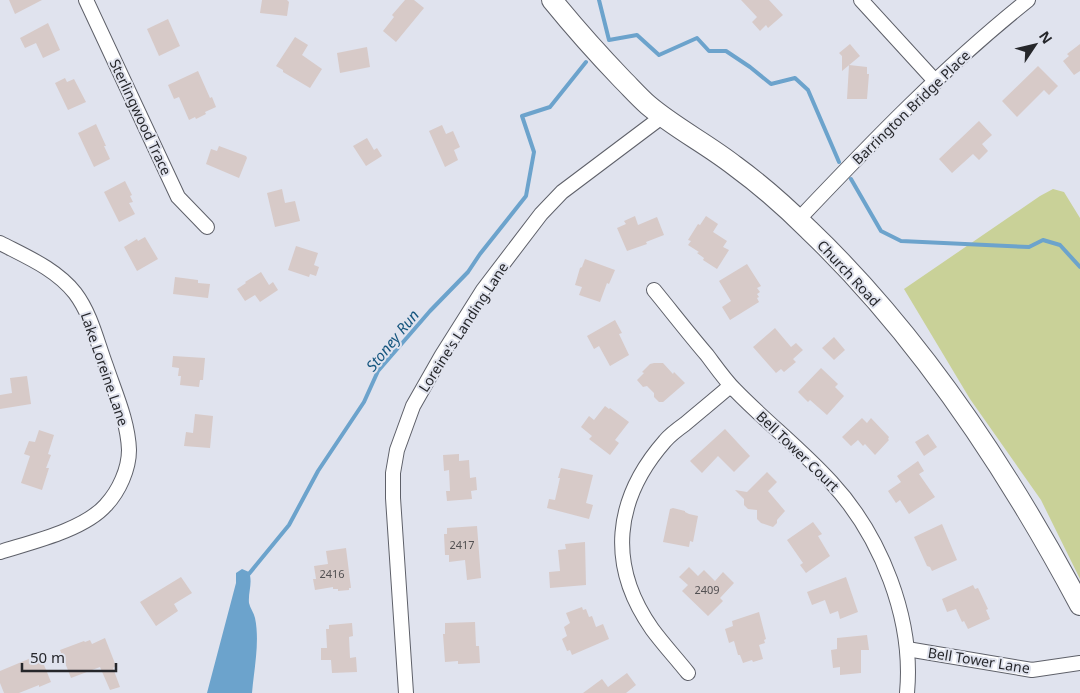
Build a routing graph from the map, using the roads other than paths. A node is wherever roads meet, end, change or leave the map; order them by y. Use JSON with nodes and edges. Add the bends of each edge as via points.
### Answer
{"nodes":[{"id":1,"x":86,"y":0,"type":"edge"},
{"id":2,"x":552,"y":0,"type":"edge"},
{"id":3,"x":861,"y":0,"type":"edge"},
{"id":4,"x":1028,"y":0,"type":"edge"},
{"id":5,"x":936,"y":82,"type":"junction"},
{"id":6,"x":663,"y":116,"type":"junction"},
{"id":7,"x":798,"y":220,"type":"junction"},
{"id":8,"x":207,"y":227,"type":"dead end"},
{"id":9,"x":0,"y":243,"type":"edge"},
{"id":10,"x":654,"y":290,"type":"dead end"},
{"id":11,"x":733,"y":388,"type":"junction"},
{"id":12,"x":0,"y":552,"type":"edge"},
{"id":13,"x":1080,"y":605,"type":"edge"},
{"id":14,"x":907,"y":649,"type":"junction"},
{"id":15,"x":1080,"y":663,"type":"edge"},
{"id":16,"x":688,"y":673,"type":"dead end"},
{"id":17,"x":406,"y":693,"type":"edge"},
{"id":18,"x":907,"y":693,"type":"edge"}],
"edges":[{"from":1,"to":8,"type":"street","name":"Sterlingwood Trace","via":[[178,197]]},
{"from":2,"to":6,"type":"main road","name":"Church Road","via":[[599,55]]},
{"from":3,"to":5,"type":"street"},
{"from":4,"to":5,"type":"street","name":"Barrington Bridge Place"},
{"from":5,"to":7,"type":"street","name":"Barrington Bridge Place","via":[[863,151]]},
{"from":6,"to":7,"type":"main road","name":"Church Road","via":[[734,165]]},
{"from":6,"to":17,"type":"street","name":"Loreine's Landing Lane","via":[[562,192],[542,214],[483,290],[413,406],[397,450],[393,473]]},
{"from":7,"to":13,"type":"main road","name":"Church Road","via":[[887,315],[943,385],[1027,509]]},
{"from":9,"to":12,"type":"street","name":"Lake Loreine Lane","via":[[56,274],[82,304],[119,403],[129,451],[117,490],[97,514],[81,525]]},
{"from":10,"to":11,"type":"street","name":"Bell Tower Court"},
{"from":11,"to":14,"type":"street","name":"Bell Tower Court","via":[[833,483],[851,506],[873,541],[887,572],[900,611]]},
{"from":11,"to":16,"type":"street","via":[[728,387],[660,446],[644,466],[630,494],[623,523],[622,552],[631,590],[651,628]]},
{"from":14,"to":15,"type":"street","name":"Bell Tower Lane","via":[[1032,670]]},
{"from":14,"to":18,"type":"street","name":"Bell Tower Court"}]}
